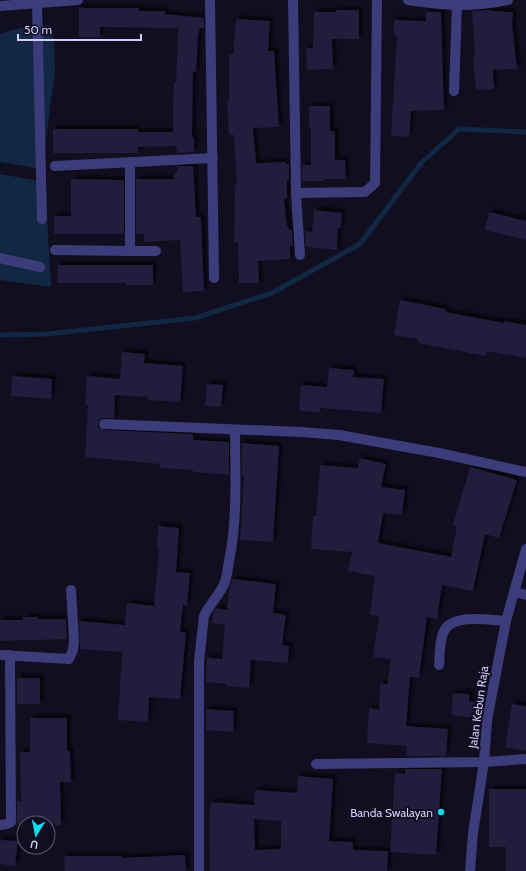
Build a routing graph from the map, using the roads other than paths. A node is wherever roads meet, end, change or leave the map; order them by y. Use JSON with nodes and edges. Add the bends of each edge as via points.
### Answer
{"nodes":[{"id":1,"x":78,"y":0,"type":"edge"},
{"id":2,"x":210,"y":0,"type":"edge"},
{"id":3,"x":293,"y":0,"type":"edge"},
{"id":4,"x":378,"y":0,"type":"edge"},
{"id":5,"x":408,"y":0,"type":"edge"},
{"id":6,"x":508,"y":0,"type":"edge"},
{"id":7,"x":37,"y":3,"type":"junction"},
{"id":8,"x":457,"y":5,"type":"junction"},
{"id":9,"x":0,"y":6,"type":"edge"},
{"id":10,"x":454,"y":92,"type":"dead end"},
{"id":11,"x":213,"y":158,"type":"junction"},
{"id":12,"x":130,"y":162,"type":"junction"},
{"id":13,"x":55,"y":166,"type":"dead end"},
{"id":14,"x":296,"y":193,"type":"junction"},
{"id":15,"x":42,"y":219,"type":"dead end"},
{"id":16,"x":55,"y":250,"type":"dead end"},
{"id":17,"x":130,"y":251,"type":"junction"},
{"id":18,"x":156,"y":251,"type":"dead end"},
{"id":19,"x":300,"y":255,"type":"dead end"},
{"id":20,"x":0,"y":258,"type":"edge"},
{"id":21,"x":40,"y":267,"type":"dead end"},
{"id":22,"x":214,"y":278,"type":"dead end"},
{"id":23,"x":104,"y":424,"type":"dead end"},
{"id":24,"x":235,"y":430,"type":"junction"},
{"id":25,"x":526,"y":472,"type":"edge"},
{"id":26,"x":526,"y":549,"type":"edge"},
{"id":27,"x":71,"y":590,"type":"dead end"},
{"id":28,"x":514,"y":592,"type":"junction"},
{"id":29,"x":526,"y":595,"type":"edge"},
{"id":30,"x":506,"y":621,"type":"junction"},
{"id":31,"x":0,"y":655,"type":"edge"},
{"id":32,"x":10,"y":655,"type":"junction"},
{"id":33,"x":439,"y":665,"type":"dead end"},
{"id":34,"x":526,"y":759,"type":"edge"},
{"id":35,"x":484,"y":762,"type":"junction"},
{"id":36,"x":316,"y":764,"type":"dead end"},
{"id":37,"x":0,"y":825,"type":"edge"},
{"id":38,"x":199,"y":871,"type":"edge"},
{"id":39,"x":470,"y":871,"type":"edge"}],
"edges":[{"from":1,"to":7,"type":"street"},
{"from":2,"to":11,"type":"street"},
{"from":3,"to":14,"type":"street"},
{"from":4,"to":14,"type":"street","via":[[375,183],[365,192]]},
{"from":5,"to":8,"type":"street"},
{"from":6,"to":8,"type":"street","via":[[493,4]]},
{"from":7,"to":9,"type":"street"},
{"from":7,"to":15,"type":"street"},
{"from":8,"to":10,"type":"street"},
{"from":11,"to":12,"type":"street"},
{"from":11,"to":22,"type":"street"},
{"from":12,"to":13,"type":"street"},
{"from":12,"to":17,"type":"street"},
{"from":14,"to":19,"type":"street"},
{"from":16,"to":17,"type":"street"},
{"from":17,"to":18,"type":"street"},
{"from":20,"to":21,"type":"street"},
{"from":23,"to":24,"type":"street"},
{"from":24,"to":25,"type":"street","via":[[340,435],[439,452]]},
{"from":24,"to":38,"type":"street","via":[[232,546],[220,593],[204,616],[199,661]]},
{"from":26,"to":28,"type":"street","name":"Jalan Kebun Raja"},
{"from":27,"to":32,"type":"street","via":[[74,641],[69,659]]},
{"from":28,"to":29,"type":"street"},
{"from":28,"to":30,"type":"street","name":"Jalan Kebun Raja"},
{"from":30,"to":33,"type":"street","via":[[475,619],[458,620],[451,624],[445,629],[441,640]]},
{"from":30,"to":35,"type":"street","name":"Jalan Kebun Raja","via":[[487,720]]},
{"from":31,"to":32,"type":"street"},
{"from":32,"to":37,"type":"street","via":[[11,822]]},
{"from":34,"to":35,"type":"street"},
{"from":35,"to":36,"type":"street"},
{"from":35,"to":39,"type":"street","name":"Jalan Kebun Raja"}]}
